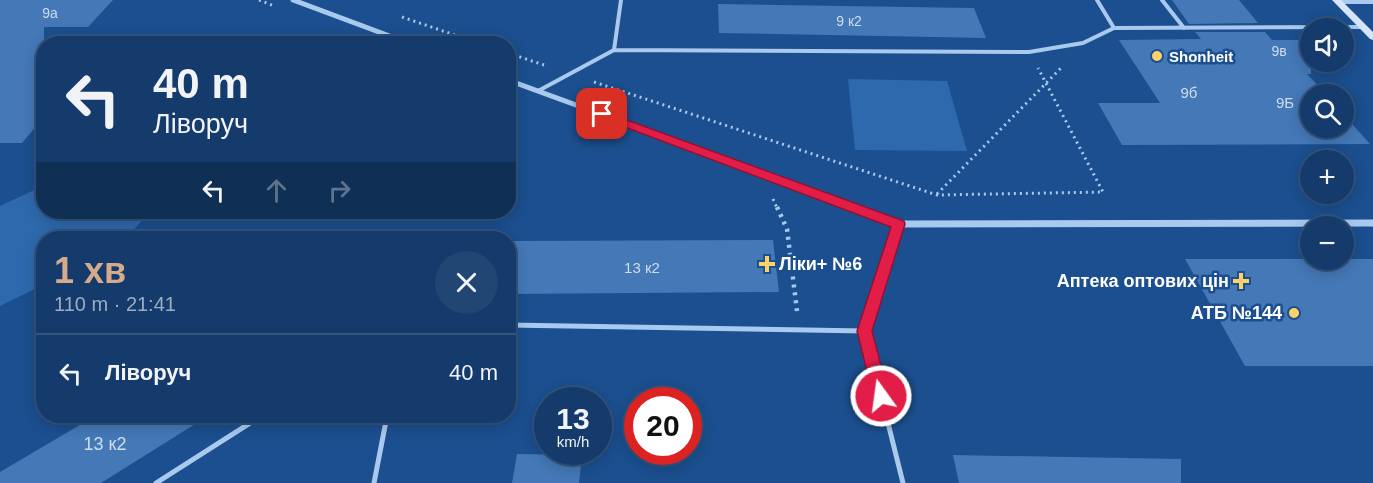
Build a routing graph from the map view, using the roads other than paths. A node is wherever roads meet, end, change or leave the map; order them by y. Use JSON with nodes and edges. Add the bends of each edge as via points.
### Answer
{"nodes":[{"id":1,"x":293,"y":0,"type":"edge"},
{"id":2,"x":621,"y":0,"type":"edge"},
{"id":3,"x":1097,"y":0,"type":"edge"},
{"id":4,"x":1162,"y":0,"type":"edge"},
{"id":5,"x":1337,"y":1,"type":"edge"},
{"id":6,"x":1373,"y":2,"type":"edge"},
{"id":7,"x":1363,"y":27,"type":"junction"},
{"id":8,"x":1114,"y":28,"type":"junction"},
{"id":9,"x":1184,"y":28,"type":"junction"},
{"id":10,"x":390,"y":36,"type":"edge"},
{"id":11,"x":1373,"y":37,"type":"edge"},
{"id":12,"x":614,"y":50,"type":"junction"},
{"id":13,"x":516,"y":83,"type":"edge"},
{"id":14,"x":538,"y":91,"type":"junction"},
{"id":15,"x":1373,"y":223,"type":"edge"},
{"id":16,"x":899,"y":224,"type":"junction"},
{"id":17,"x":516,"y":325,"type":"edge"},
{"id":18,"x":865,"y":331,"type":"junction"},
{"id":19,"x":250,"y":423,"type":"edge"},
{"id":20,"x":386,"y":423,"type":"edge"},
{"id":21,"x":156,"y":483,"type":"edge"},
{"id":22,"x":374,"y":483,"type":"edge"},
{"id":23,"x":903,"y":483,"type":"edge"}],
"edges":[{"from":1,"to":10,"type":"street"},
{"from":2,"to":12,"type":"lane"},
{"from":3,"to":8,"type":"lane"},
{"from":4,"to":9,"type":"lane"},
{"from":5,"to":6,"type":"lane"},
{"from":5,"to":7,"type":"main road"},
{"from":7,"to":9,"type":"lane"},
{"from":7,"to":11,"type":"main road"},
{"from":8,"to":9,"type":"lane"},
{"from":8,"to":12,"type":"lane","via":[[1083,43],[1029,52]]},
{"from":12,"to":14,"type":"lane"},
{"from":13,"to":14,"type":"street"},
{"from":14,"to":16,"type":"street"},
{"from":15,"to":16,"type":"street"},
{"from":16,"to":18,"type":"lane"},
{"from":17,"to":18,"type":"lane"},
{"from":18,"to":23,"type":"lane"},
{"from":19,"to":21,"type":"lane"},
{"from":20,"to":22,"type":"lane"}]}
